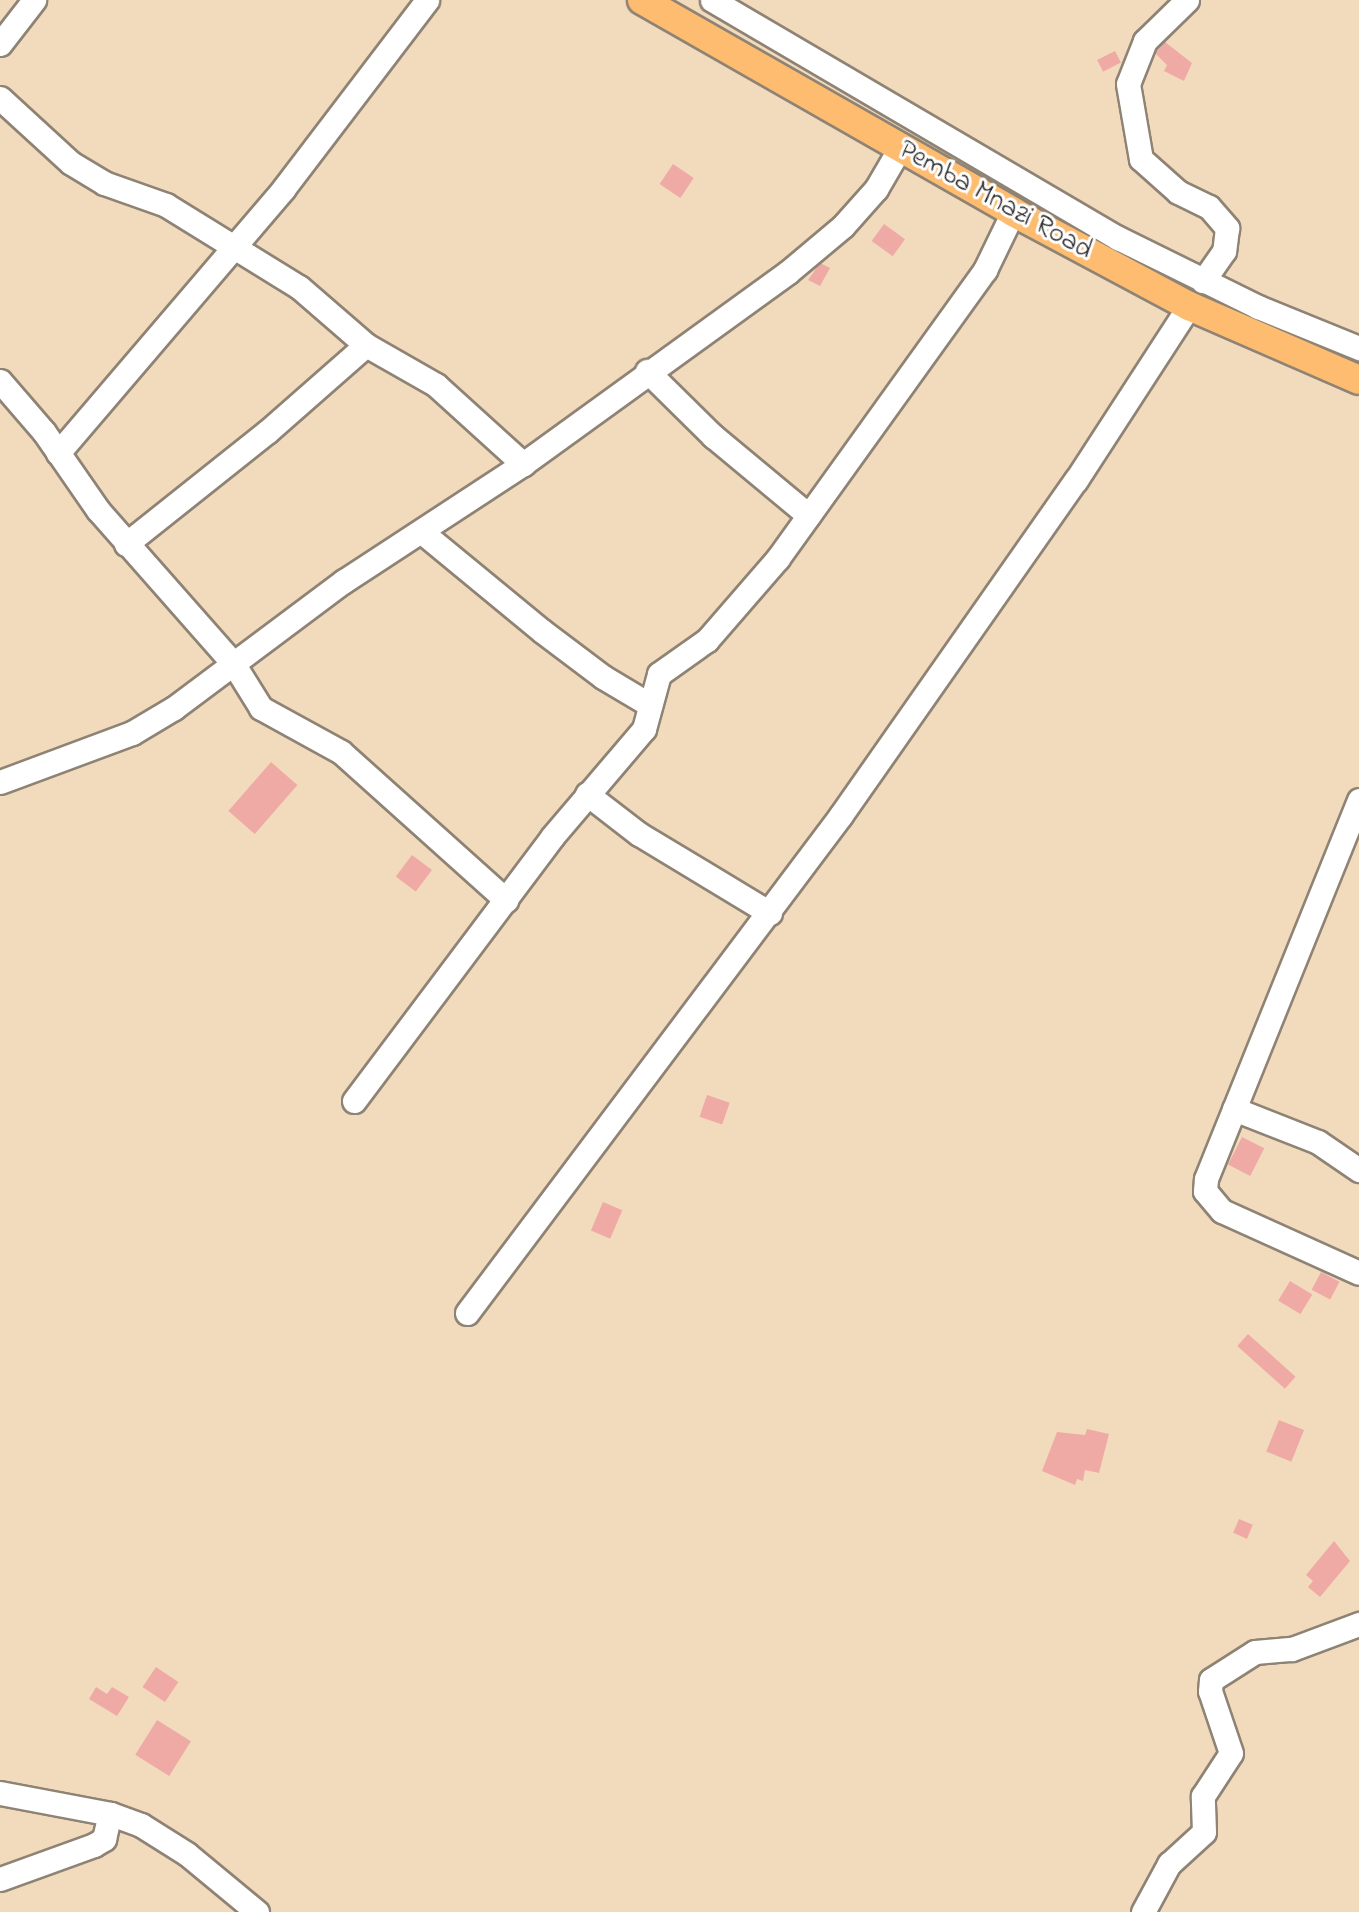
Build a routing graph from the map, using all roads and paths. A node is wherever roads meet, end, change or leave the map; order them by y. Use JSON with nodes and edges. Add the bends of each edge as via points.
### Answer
{"nodes":[{"id":1,"x":34,"y":0,"type":"edge"},
{"id":2,"x":427,"y":0,"type":"edge"},
{"id":3,"x":642,"y":0,"type":"edge"},
{"id":4,"x":712,"y":0,"type":"edge"},
{"id":5,"x":1187,"y":0,"type":"edge"},
{"id":6,"x":0,"y":44,"type":"edge"},
{"id":7,"x":0,"y":98,"type":"edge"},
{"id":8,"x":900,"y":148,"type":"junction"},
{"id":9,"x":1013,"y":212,"type":"junction"},
{"id":10,"x":234,"y":243,"type":"junction"},
{"id":11,"x":1203,"y":281,"type":"junction"},
{"id":12,"x":1189,"y":306,"type":"junction"},
{"id":13,"x":366,"y":345,"type":"junction"},
{"id":14,"x":1359,"y":348,"type":"edge"},
{"id":15,"x":647,"y":370,"type":"junction"},
{"id":16,"x":1359,"y":380,"type":"edge"},
{"id":17,"x":0,"y":381,"type":"edge"},
{"id":18,"x":58,"y":453,"type":"junction"},
{"id":19,"x":523,"y":464,"type":"junction"},
{"id":20,"x":808,"y":515,"type":"junction"},
{"id":21,"x":423,"y":533,"type":"junction"},
{"id":22,"x":126,"y":544,"type":"junction"},
{"id":23,"x":233,"y":663,"type":"junction"},
{"id":24,"x":650,"y":705,"type":"junction"},
{"id":25,"x":0,"y":782,"type":"edge"},
{"id":26,"x":587,"y":794,"type":"junction"},
{"id":27,"x":1359,"y":800,"type":"edge"},
{"id":28,"x":506,"y":900,"type":"junction"},
{"id":29,"x":770,"y":913,"type":"junction"},
{"id":30,"x":354,"y":1101,"type":"dead end"},
{"id":31,"x":1234,"y":1109,"type":"junction"},
{"id":32,"x":1359,"y":1170,"type":"edge"},
{"id":33,"x":1359,"y":1273,"type":"edge"},
{"id":34,"x":467,"y":1313,"type":"dead end"},
{"id":35,"x":1359,"y":1624,"type":"edge"},
{"id":36,"x":0,"y":1793,"type":"edge"},
{"id":37,"x":110,"y":1814,"type":"junction"},
{"id":38,"x":0,"y":1879,"type":"edge"},
{"id":39,"x":257,"y":1912,"type":"edge"},
{"id":40,"x":1143,"y":1912,"type":"edge"}],
"edges":[{"from":1,"to":6,"type":"street"},
{"from":2,"to":10,"type":"street","via":[[346,111]]},
{"from":3,"to":8,"type":"main road","name":"Pemba Mnazi Road"},
{"from":4,"to":11,"type":"street","via":[[1118,238]]},
{"from":5,"to":11,"type":"street","via":[[1145,41],[1128,84],[1137,144],[1145,165],[1178,192],[1209,207],[1227,228],[1224,251]]},
{"from":7,"to":10,"type":"street","via":[[104,183],[166,205]]},
{"from":8,"to":9,"type":"main road","name":"Pemba Mnazi Road"},
{"from":8,"to":15,"type":"street","via":[[876,189],[843,226],[787,273]]},
{"from":9,"to":12,"type":"main road","name":"Pemba Mnazi Road"},
{"from":9,"to":20,"type":"street","via":[[985,270]]},
{"from":10,"to":13,"type":"street","via":[[299,287]]},
{"from":10,"to":18,"type":"street"},
{"from":11,"to":14,"type":"street"},
{"from":12,"to":16,"type":"main road","name":"Pemba Mnazi Road"},
{"from":12,"to":29,"type":"street","via":[[1076,480]]},
{"from":13,"to":19,"type":"street","via":[[436,385]]},
{"from":13,"to":22,"type":"street","via":[[268,431]]},
{"from":15,"to":19,"type":"street"},
{"from":15,"to":20,"type":"street","via":[[713,436]]},
{"from":17,"to":18,"type":"street"},
{"from":18,"to":22,"type":"street"},
{"from":19,"to":21,"type":"street"},
{"from":20,"to":24,"type":"street","via":[[778,558],[707,640],[659,674]]},
{"from":21,"to":23,"type":"street","via":[[344,581]]},
{"from":21,"to":24,"type":"street","via":[[542,631]]},
{"from":22,"to":23,"type":"street"},
{"from":23,"to":25,"type":"street","via":[[132,733]]},
{"from":23,"to":28,"type":"street","via":[[261,708],[333,746]]},
{"from":24,"to":26,"type":"street","via":[[644,729]]},
{"from":26,"to":28,"type":"street"},
{"from":26,"to":29,"type":"street","via":[[639,834]]},
{"from":27,"to":31,"type":"street"},
{"from":28,"to":30,"type":"street"},
{"from":29,"to":34,"type":"street"},
{"from":31,"to":32,"type":"street","via":[[1318,1142]]},
{"from":31,"to":33,"type":"street","via":[[1206,1179],[1210,1200],[1222,1211]]},
{"from":35,"to":40,"type":"street","via":[[1292,1649],[1255,1652],[1211,1679],[1210,1691],[1231,1753],[1203,1796],[1204,1832],[1169,1864]]},
{"from":36,"to":37,"type":"street"},
{"from":37,"to":38,"type":"street","via":[[104,1839],[79,1853]]},
{"from":37,"to":39,"type":"street","via":[[141,1825],[187,1854]]}]}
